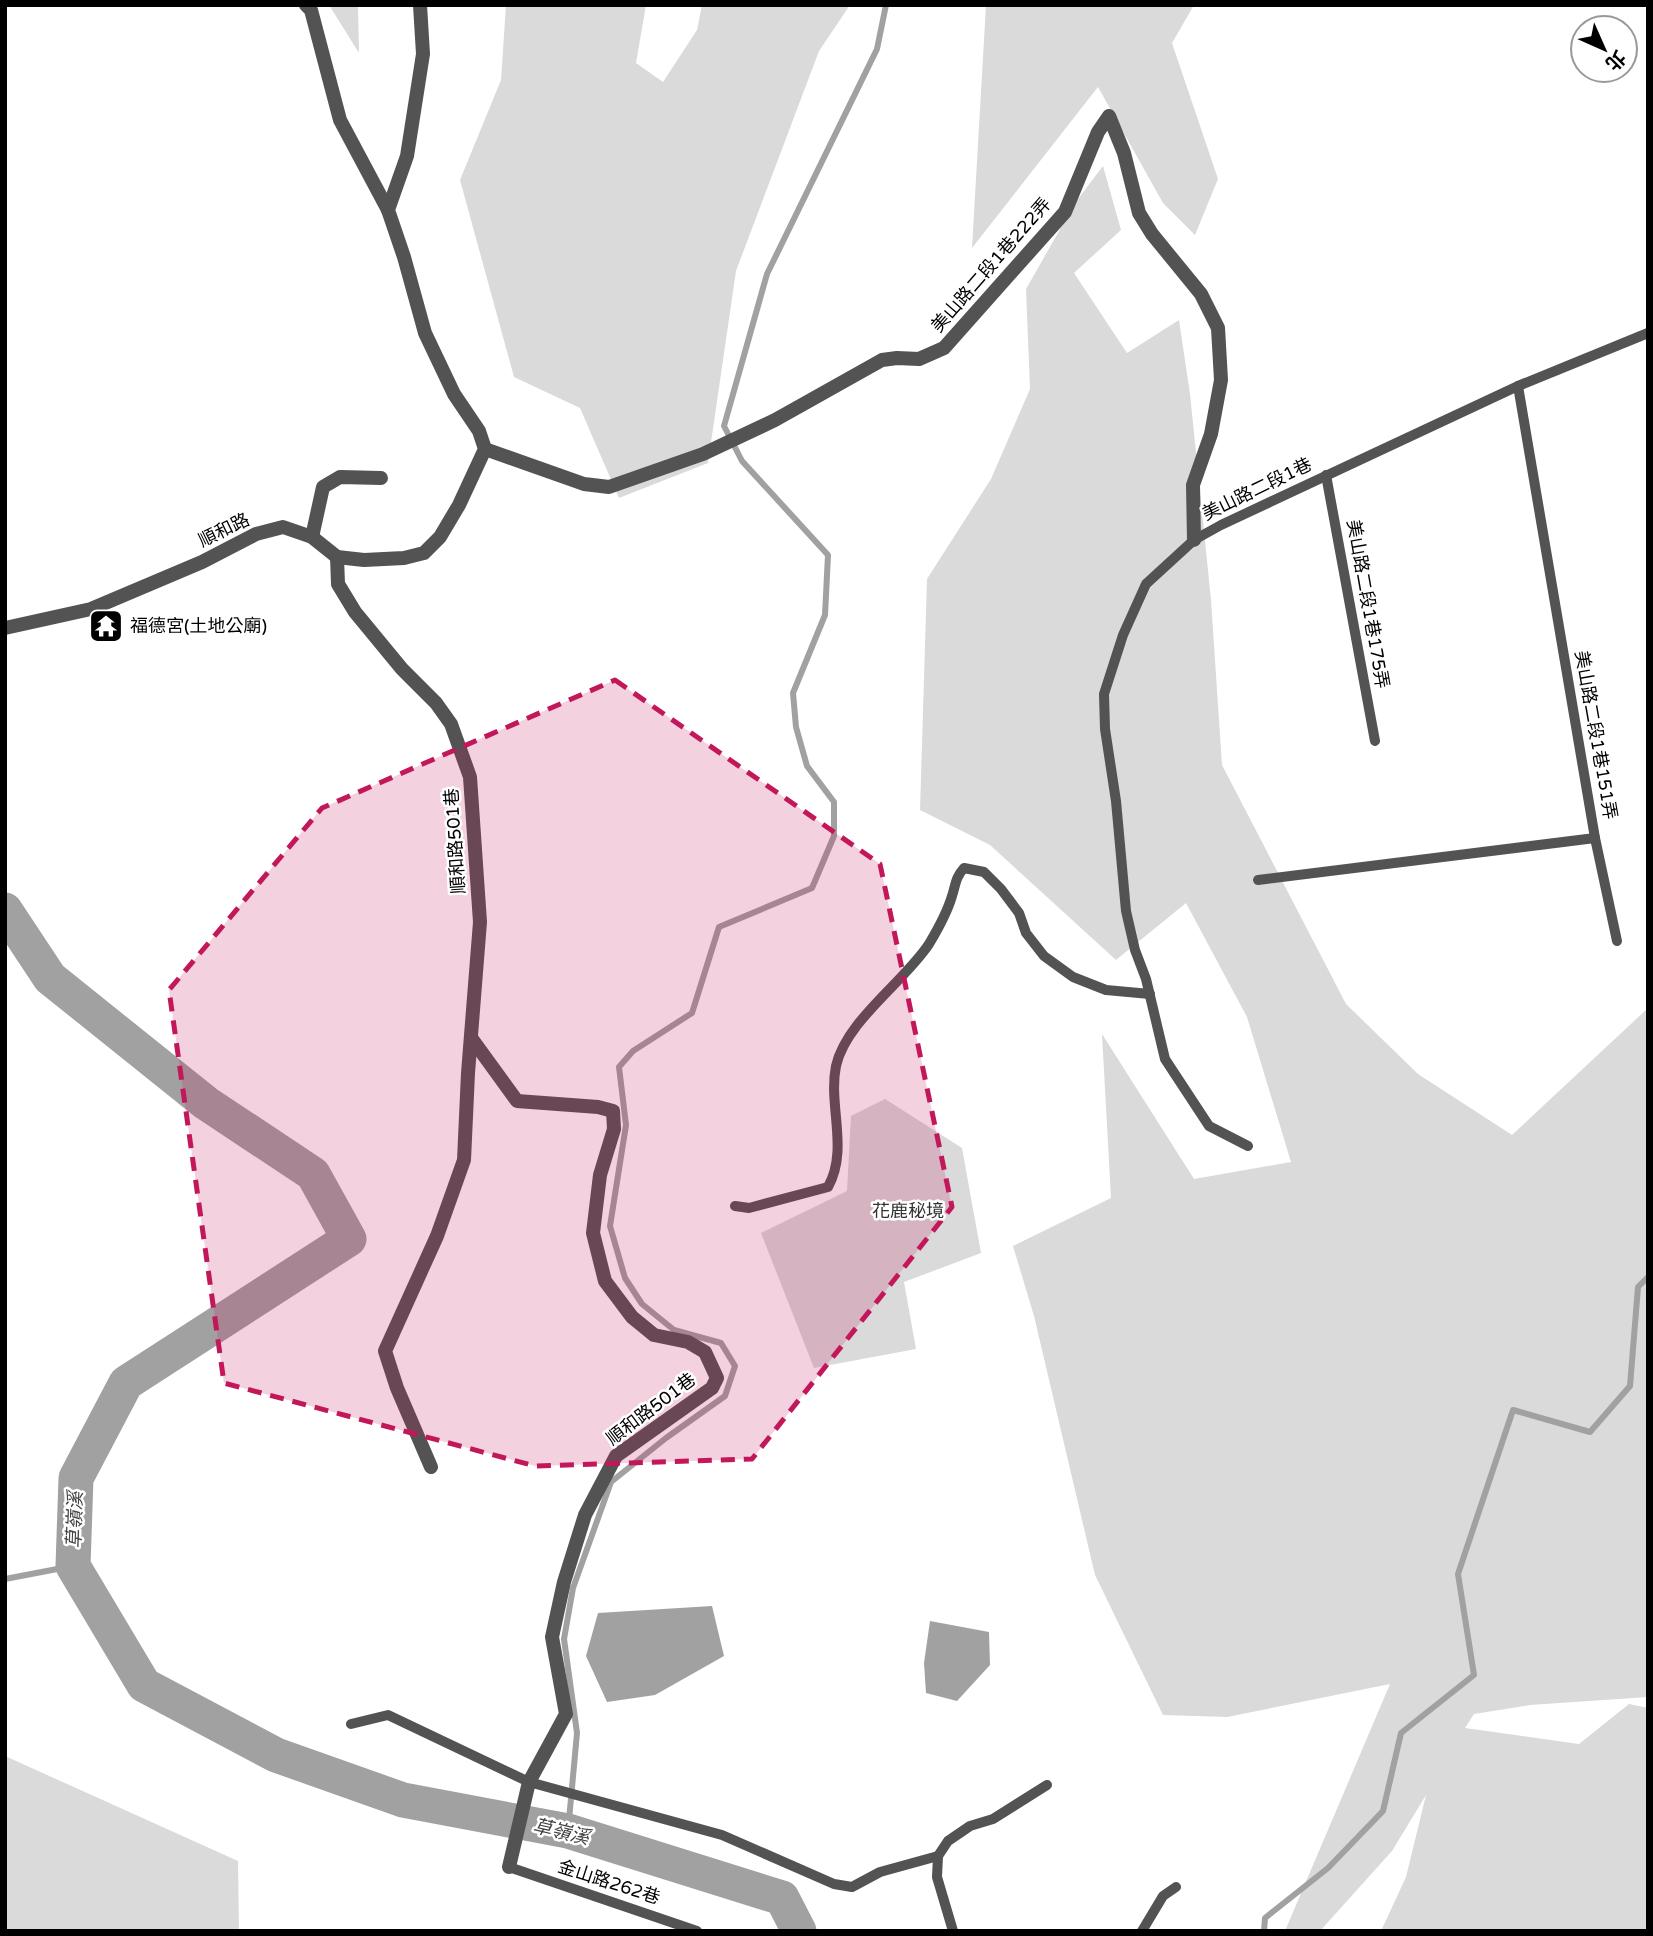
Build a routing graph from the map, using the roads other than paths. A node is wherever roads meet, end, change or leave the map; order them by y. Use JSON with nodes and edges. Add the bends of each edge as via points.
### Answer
{"nodes":[{"id":1,"x":306,"y":5,"type":"edge"},
{"id":2,"x":420,"y":5,"type":"edge"},
{"id":3,"x":388,"y":210,"type":"junction"},
{"id":4,"x":1648,"y":333,"type":"edge"},
{"id":5,"x":1518,"y":386,"type":"junction"},
{"id":6,"x":485,"y":449,"type":"junction"},
{"id":7,"x":1326,"y":475,"type":"junction"},
{"id":8,"x":381,"y":478,"type":"dead end"},
{"id":9,"x":312,"y":537,"type":"junction"},
{"id":10,"x":1194,"y":540,"type":"junction"},
{"id":11,"x":337,"y":557,"type":"junction"},
{"id":12,"x":5,"y":628,"type":"edge"},
{"id":13,"x":1375,"y":741,"type":"dead end"},
{"id":14,"x":1595,"y":838,"type":"junction"},
{"id":15,"x":1258,"y":880,"type":"dead end"},
{"id":16,"x":1617,"y":941,"type":"dead end"},
{"id":17,"x":1150,"y":994,"type":"junction"},
{"id":18,"x":472,"y":1039,"type":"junction"},
{"id":19,"x":1248,"y":1146,"type":"dead end"},
{"id":20,"x":735,"y":1206,"type":"dead end"},
{"id":21,"x":431,"y":1467,"type":"dead end"},
{"id":22,"x":351,"y":1724,"type":"dead end"},
{"id":23,"x":529,"y":1782,"type":"junction"},
{"id":24,"x":1047,"y":1785,"type":"dead end"},
{"id":25,"x":938,"y":1856,"type":"junction"},
{"id":26,"x":509,"y":1867,"type":"joint"},
{"id":27,"x":1176,"y":1887,"type":"dead end"},
{"id":28,"x":697,"y":1931,"type":"edge"},
{"id":29,"x":953,"y":1931,"type":"edge"},
{"id":30,"x":1142,"y":1931,"type":"edge"}],
"edges":[{"from":1,"to":3,"type":"street","via":[[340,120]]},
{"from":2,"to":3,"type":"street","via":[[421,67],[407,156]]},
{"from":3,"to":6,"type":"street","via":[[425,334]]},
{"from":4,"to":5,"type":"lane","name":"美山路二段1巷"},
{"from":5,"to":7,"type":"lane","name":"美山路二段1巷"},
{"from":5,"to":14,"type":"lane","name":"美山路二段1巷151弄"},
{"from":6,"to":10,"type":"street","name":"美山路二段1巷222弄","via":[[584,484],[609,487],[744,435],[882,360],[919,359],[944,348],[1065,212],[1109,116],[1139,212],[1200,294],[1218,328],[1221,380],[1211,434],[1193,485]]},
{"from":6,"to":11,"type":"street","via":[[459,505],[440,537],[424,553],[404,558]]},
{"from":7,"to":10,"type":"lane","name":"美山路二段1巷"},
{"from":7,"to":13,"type":"lane","name":"美山路二段1巷175弄"},
{"from":8,"to":9,"type":"street","via":[[340,477],[323,487]]},
{"from":9,"to":11,"type":"street","name":"順和路"},
{"from":9,"to":12,"type":"street","name":"順和路","via":[[283,527],[256,534],[91,609]]},
{"from":10,"to":17,"type":"lane","name":"美山路二段1巷","via":[[1146,584],[1104,694],[1126,911]]},
{"from":11,"to":18,"type":"street","name":"順和路501巷","via":[[338,584],[355,612],[451,724],[470,776],[480,922]]},
{"from":14,"to":15,"type":"lane","name":"美山路二段1巷151弄"},
{"from":14,"to":16,"type":"lane"},
{"from":17,"to":19,"type":"lane","name":"美山路二段1巷","via":[[1165,1059],[1190,1100],[1209,1126]]},
{"from":17,"to":20,"type":"lane","via":[[1106,990],[1073,977],[1044,956],[1026,933],[1019,913],[993,881],[984,872],[964,868],[955,877],[953,894],[928,946],[858,1024],[836,1063],[833,1089],[838,1136],[828,1187],[750,1208]]},
{"from":18,"to":21,"type":"street","name":"順和路501巷","via":[[464,1160],[437,1236],[385,1351]]},
{"from":18,"to":23,"type":"street","name":"順和路501巷","via":[[517,1101],[612,1111],[614,1129],[600,1175],[593,1233],[605,1281],[632,1317],[654,1335],[688,1342],[705,1352],[718,1378],[712,1388],[616,1456],[585,1515],[552,1637],[566,1714]]},
{"from":22,"to":23,"type":"lane","via":[[388,1716]]},
{"from":23,"to":25,"type":"lane","via":[[722,1835],[843,1886],[852,1887],[880,1872]]},
{"from":23,"to":26,"type":"street","name":"順和路501巷"},
{"from":24,"to":25,"type":"lane","via":[[993,1819],[970,1826],[948,1841]]},
{"from":25,"to":29,"type":"lane","via":[[937,1877]]},
{"from":26,"to":28,"type":"lane","name":"金山路262巷"},
{"from":27,"to":30,"type":"lane","via":[[1163,1896]]}]}
